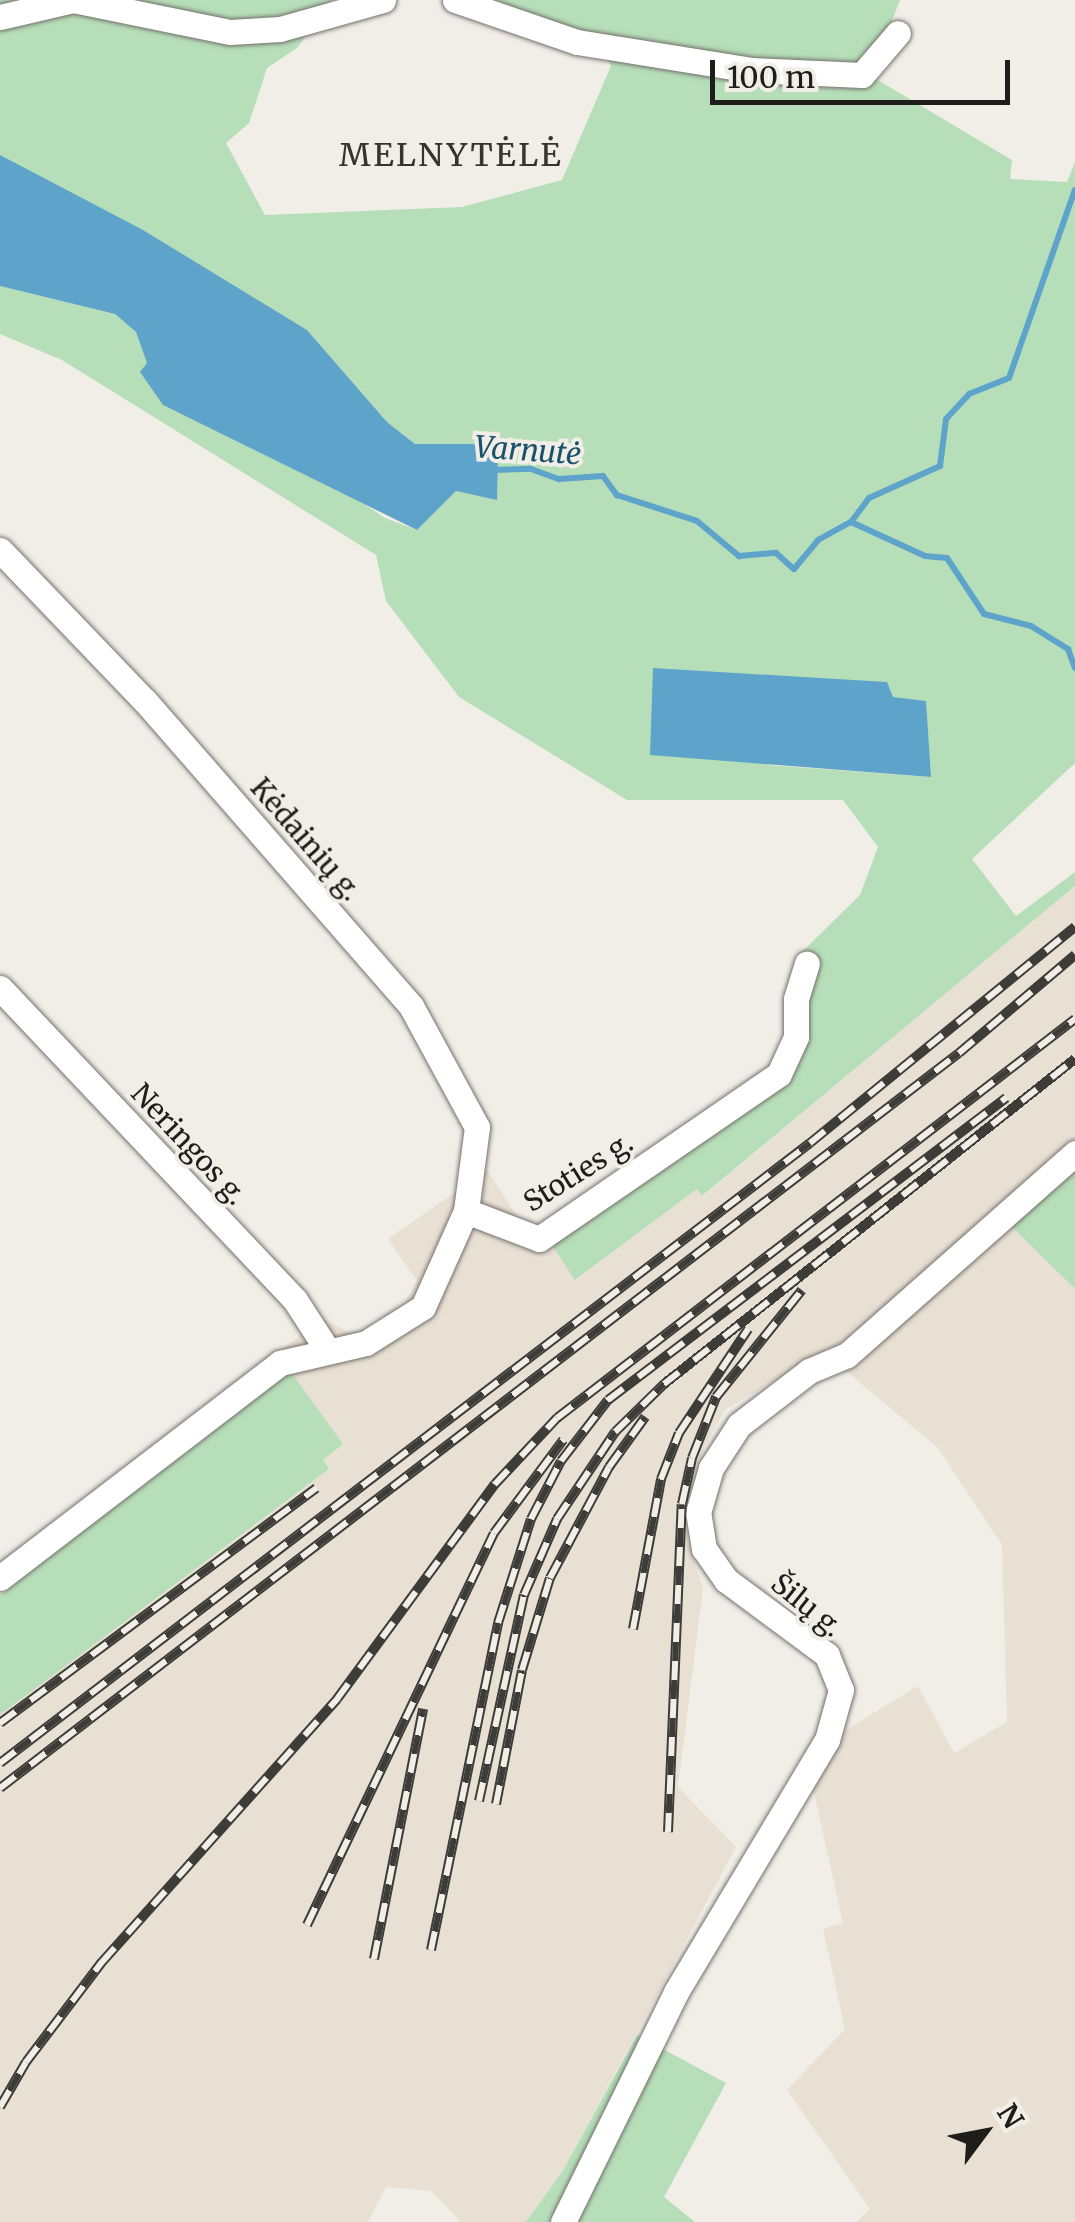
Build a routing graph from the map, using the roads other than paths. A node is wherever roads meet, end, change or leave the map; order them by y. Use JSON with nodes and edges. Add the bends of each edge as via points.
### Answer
{"nodes":[{"id":1,"x":383,"y":0,"type":"edge"},
{"id":2,"x":455,"y":0,"type":"edge"},
{"id":3,"x":0,"y":17,"type":"edge"},
{"id":4,"x":898,"y":33,"type":"dead end"},
{"id":5,"x":0,"y":550,"type":"edge"},
{"id":6,"x":807,"y":964,"type":"dead end"},
{"id":7,"x":0,"y":988,"type":"edge"},
{"id":8,"x":1075,"y":1153,"type":"edge"},
{"id":9,"x":466,"y":1212,"type":"junction"},
{"id":10,"x":326,"y":1348,"type":"junction"},
{"id":11,"x":0,"y":1578,"type":"edge"},
{"id":12,"x":562,"y":2222,"type":"edge"}],
"edges":[{"from":1,"to":3,"type":"street","via":[[280,29],[230,32],[73,0]]},
{"from":2,"to":4,"type":"street","via":[[577,42],[750,70],[862,75]]},
{"from":5,"to":9,"type":"street","name":"Kėdainių g.","via":[[145,701],[411,1006],[477,1127]]},
{"from":6,"to":9,"type":"street","name":"Stoties g.","via":[[796,1000],[796,1037],[779,1074],[539,1239]]},
{"from":7,"to":10,"type":"street","name":"Neringos g.","via":[[295,1300]]},
{"from":8,"to":12,"type":"street","name":"Šilų g.","via":[[847,1354],[809,1371],[739,1425],[710,1468],[698,1513],[704,1548],[726,1580],[827,1655],[841,1690],[827,1740],[676,1992]]},
{"from":9,"to":10,"type":"street","via":[[423,1307],[366,1344]]},
{"from":10,"to":11,"type":"street","via":[[280,1363]]}]}
